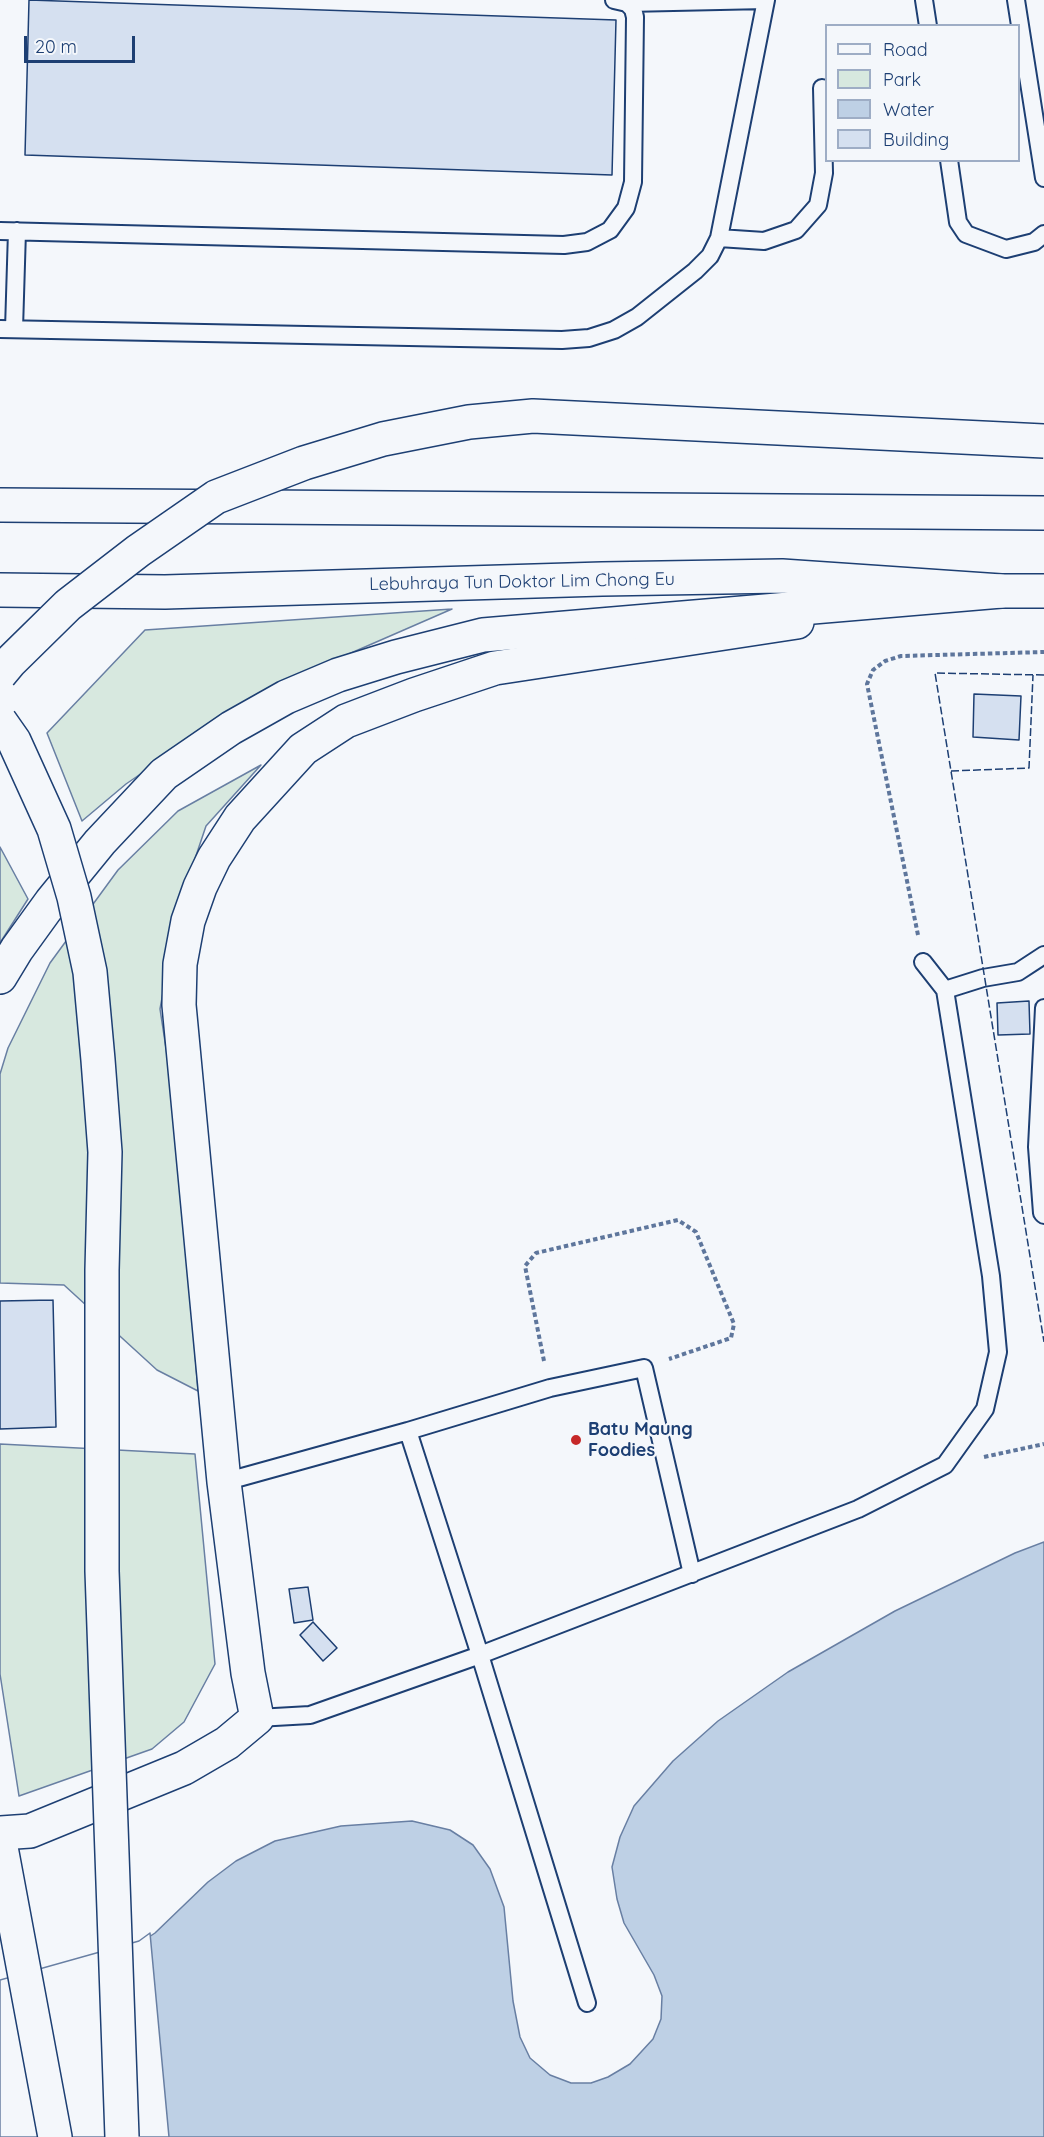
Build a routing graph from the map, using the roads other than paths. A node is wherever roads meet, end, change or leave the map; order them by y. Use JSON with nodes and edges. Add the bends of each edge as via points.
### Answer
{"nodes":[{"id":1,"x":766,"y":0,"type":"edge"},
{"id":2,"x":924,"y":0,"type":"edge"},
{"id":3,"x":1016,"y":0,"type":"edge"},
{"id":4,"x":620,"y":1,"type":"edge"},
{"id":5,"x":928,"y":24,"type":"edge"},
{"id":6,"x":1020,"y":24,"type":"edge"},
{"id":7,"x":1020,"y":25,"type":"edge"},
{"id":8,"x":822,"y":88,"type":"dead end"},
{"id":9,"x":949,"y":162,"type":"edge"},
{"id":10,"x":1044,"y":178,"type":"edge"},
{"id":11,"x":8,"y":231,"type":"edge"},
{"id":12,"x":1044,"y":234,"type":"edge"},
{"id":13,"x":719,"y":238,"type":"junction"},
{"id":14,"x":7,"y":329,"type":"edge"},
{"id":15,"x":1044,"y":441,"type":"edge"},
{"id":16,"x":0,"y":505,"type":"edge"},
{"id":17,"x":1044,"y":513,"type":"edge"},
{"id":18,"x":0,"y":590,"type":"edge"},
{"id":19,"x":1001,"y":591,"type":"junction"},
{"id":20,"x":1044,"y":591,"type":"edge"},
{"id":21,"x":0,"y":674,"type":"edge"},
{"id":22,"x":0,"y":721,"type":"edge"},
{"id":23,"x":1044,"y":955,"type":"edge"},
{"id":24,"x":923,"y":962,"type":"road end"},
{"id":25,"x":0,"y":977,"type":"edge"},
{"id":26,"x":945,"y":990,"type":"junction"},
{"id":27,"x":1044,"y":1008,"type":"edge"},
{"id":28,"x":1044,"y":1215,"type":"edge"},
{"id":29,"x":408,"y":1431,"type":"junction"},
{"id":30,"x":224,"y":1482,"type":"junction"},
{"id":31,"x":692,"y":1574,"type":"junction"},
{"id":32,"x":480,"y":1655,"type":"junction"},
{"id":33,"x":257,"y":1718,"type":"junction"},
{"id":34,"x":0,"y":1833,"type":"edge"},
{"id":35,"x":0,"y":1842,"type":"edge"},
{"id":36,"x":587,"y":2003,"type":"dead end"},
{"id":37,"x":55,"y":2137,"type":"edge"},
{"id":38,"x":122,"y":2137,"type":"edge"}],
"edges":[{"from":1,"to":4,"type":"lane"},
{"from":1,"to":13,"type":"lane"},
{"from":2,"to":5,"type":"lane"},
{"from":3,"to":6,"type":"lane"},
{"from":4,"to":11,"type":"lane","via":[[633,9],[635,17],[633,182],[626,208],[610,230],[587,242],[564,245]]},
{"from":7,"to":10,"type":"lane"},
{"from":8,"to":13,"type":"lane","via":[[824,173],[818,205],[796,230],[764,241]]},
{"from":9,"to":12,"type":"lane","via":[[958,222],[966,234],[1006,249],[1034,242]]},
{"from":11,"to":14,"type":"lane"},
{"from":13,"to":14,"type":"lane","via":[[710,256],[695,271],[637,317],[589,338]]},
{"from":15,"to":21,"type":"main road","bridge":true,"via":[[533,416],[469,422],[383,439],[304,463],[216,497],[68,604]]},
{"from":16,"to":17,"type":"main road"},
{"from":18,"to":19,"type":"main road","name":"Lebuhraya Tun Doktor Lim Chong Eu","via":[[165,592],[782,576]]},
{"from":19,"to":20,"type":"main road","name":"Lebuhraya Tun Doktor Lim Chong Eu"},
{"from":19,"to":25,"type":"main road","via":[[483,634],[338,675],[286,697],[231,728],[164,774],[51,902]]},
{"from":19,"to":30,"type":"main road","via":[[495,668],[346,721],[303,749],[262,792],[240,818],[209,868],[188,921],[180,964],[179,1005]]},
{"from":22,"to":38,"type":"main road","bridge":true,"via":[[14,741],[54,829],[74,897],[90,972],[98,1060],[105,1152],[102,1571]]},
{"from":23,"to":26,"type":"lane","via":[[1017,972]]},
{"from":24,"to":26,"type":"lane"},
{"from":26,"to":31,"type":"lane","via":[[991,1276],[998,1352],[985,1409],[945,1465],[858,1509]]},
{"from":27,"to":28,"type":"lane","via":[[1037,1147]]},
{"from":29,"to":30,"type":"lane"},
{"from":29,"to":31,"type":"lane","via":[[550,1388],[644,1368]]},
{"from":29,"to":32,"type":"lane"},
{"from":30,"to":33,"type":"main road"},
{"from":31,"to":32,"type":"lane"},
{"from":32,"to":33,"type":"lane","via":[[310,1715]]},
{"from":32,"to":36,"type":"lane"},
{"from":33,"to":34,"type":"main road","via":[[227,1743],[184,1768],[30,1831]]},
{"from":35,"to":37,"type":"main road"}]}
